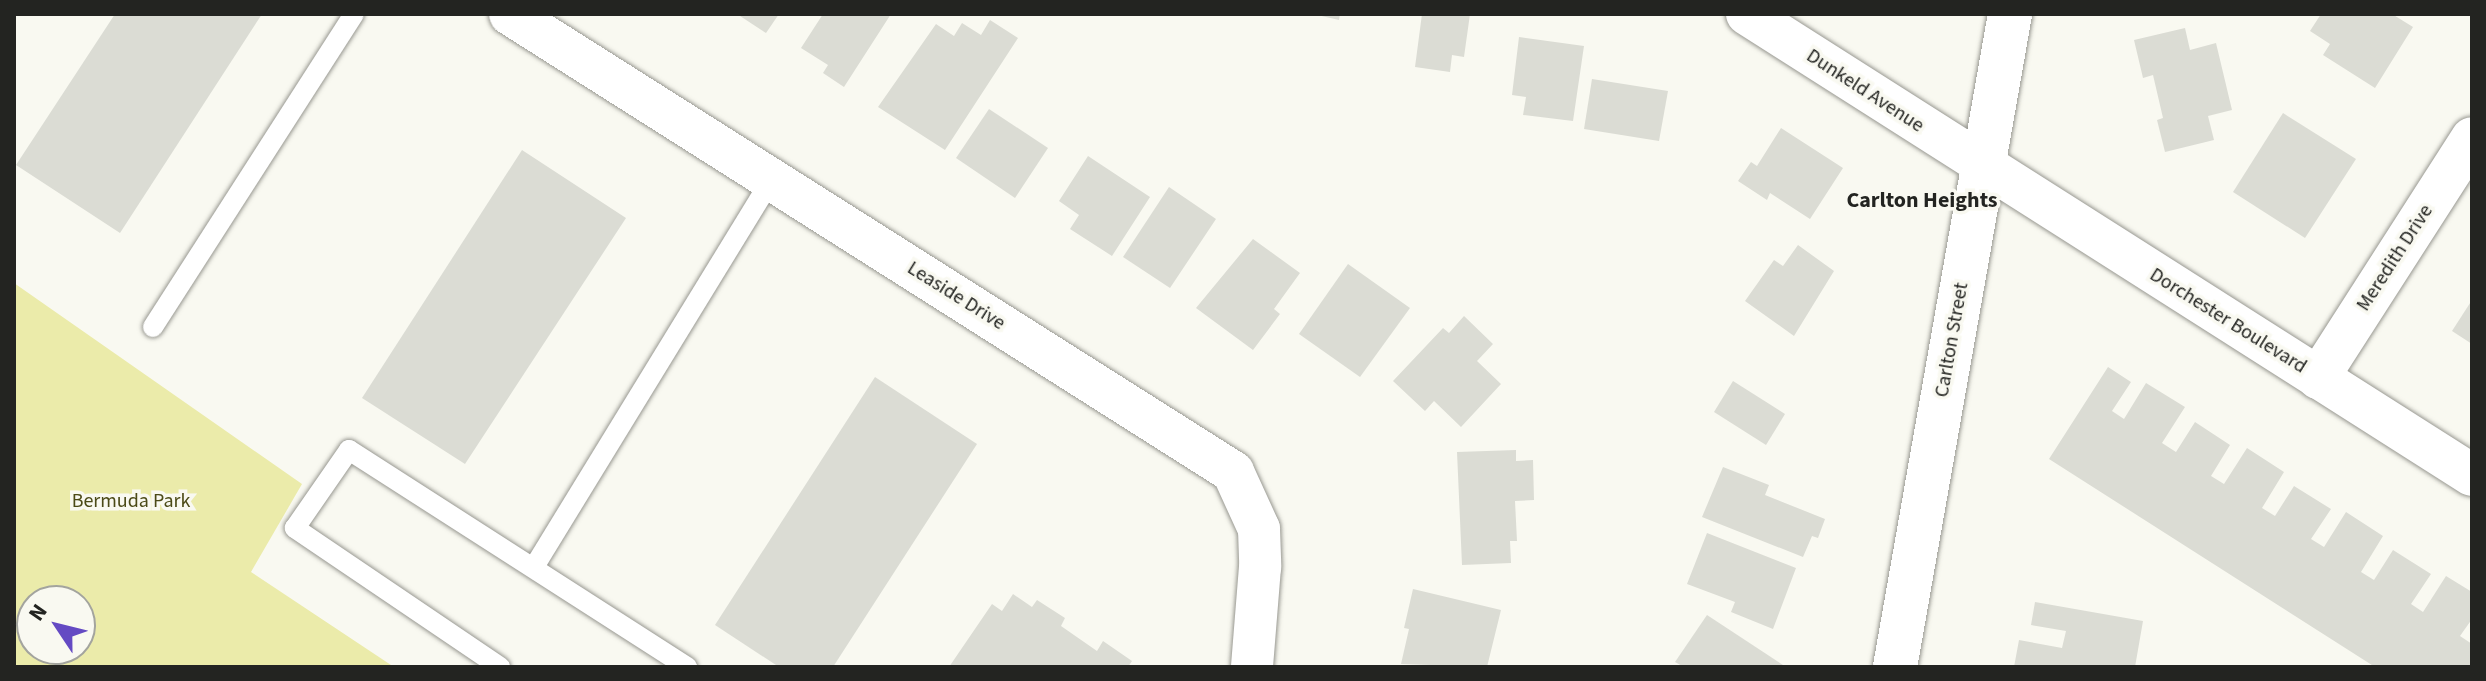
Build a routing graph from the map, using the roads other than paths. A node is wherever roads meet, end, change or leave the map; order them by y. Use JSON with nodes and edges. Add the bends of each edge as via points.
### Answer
{"nodes":[{"id":1,"x":354,"y":14,"type":"edge"},
{"id":2,"x":510,"y":14,"type":"edge"},
{"id":3,"x":1747,"y":14,"type":"edge"},
{"id":4,"x":2010,"y":14,"type":"edge"},
{"id":5,"x":2472,"y":138,"type":"edge"},
{"id":6,"x":1984,"y":167,"type":"junction"},
{"id":7,"x":772,"y":179,"type":"junction"},
{"id":8,"x":153,"y":327,"type":"dead end"},
{"id":9,"x":2318,"y":378,"type":"junction"},
{"id":10,"x":2472,"y":475,"type":"edge"},
{"id":11,"x":534,"y":567,"type":"junction"},
{"id":12,"x":500,"y":667,"type":"edge"},
{"id":13,"x":687,"y":667,"type":"edge"},
{"id":14,"x":1252,"y":667,"type":"edge"},
{"id":15,"x":1895,"y":667,"type":"edge"}],
"edges":[{"from":1,"to":8,"type":"lane"},
{"from":2,"to":7,"type":"street","name":"Leaside Drive"},
{"from":3,"to":6,"type":"street","name":"Dunkeld Avenue"},
{"from":4,"to":6,"type":"main road","name":"Carlton Street"},
{"from":5,"to":9,"type":"street","name":"Meredith Drive"},
{"from":6,"to":9,"type":"street","name":"Dorchester Boulevard"},
{"from":6,"to":15,"type":"main road","name":"Carlton Street"},
{"from":7,"to":11,"type":"lane"},
{"from":7,"to":14,"type":"street","name":"Leaside Drive","via":[[1233,472],[1259,529]]},
{"from":9,"to":10,"type":"street","name":"Dorchester Boulevard"},
{"from":11,"to":12,"type":"lane","via":[[349,450],[295,528]]},
{"from":11,"to":13,"type":"lane"}]}
